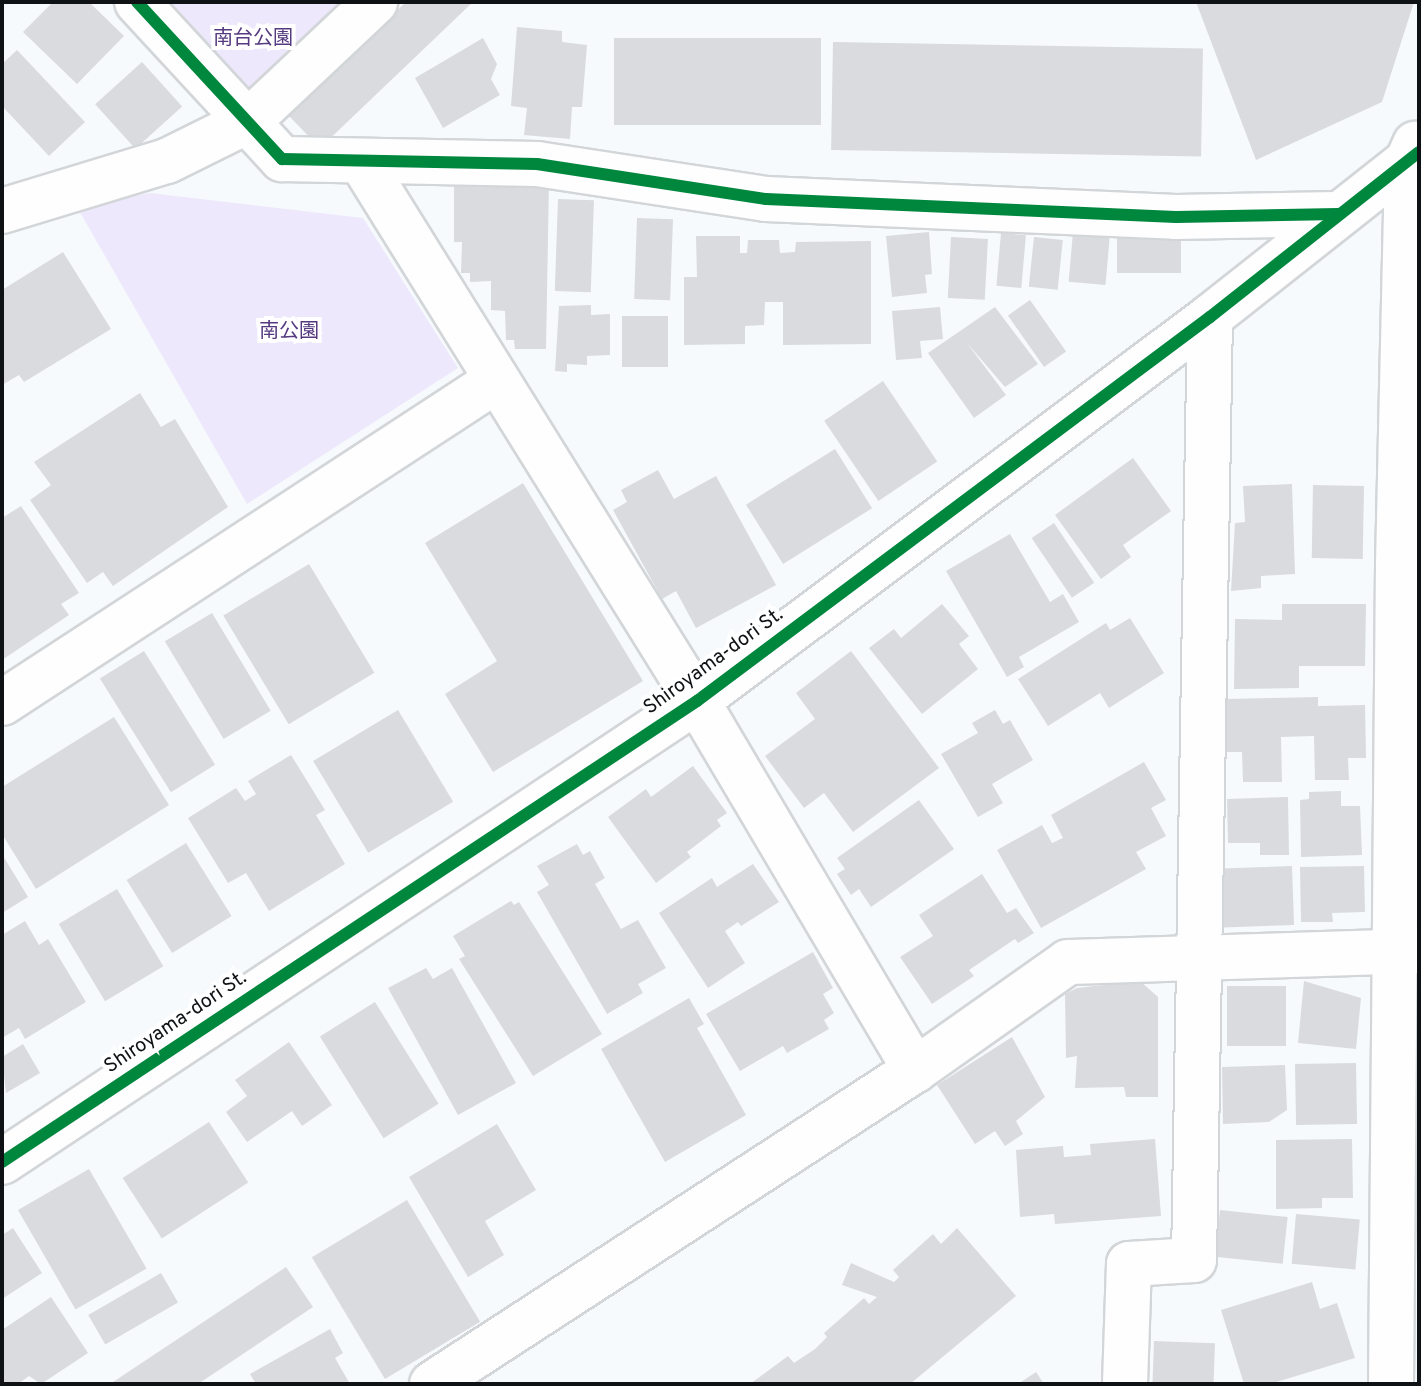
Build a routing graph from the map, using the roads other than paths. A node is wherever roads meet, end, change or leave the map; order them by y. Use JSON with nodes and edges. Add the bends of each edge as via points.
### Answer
{"nodes":[{"id":1,"x":137,"y":2,"type":"edge"},
{"id":2,"x":375,"y":2,"type":"edge"},
{"id":3,"x":250,"y":120,"type":"junction"},
{"id":4,"x":1415,"y":150,"type":"edge"},
{"id":5,"x":361,"y":161,"type":"junction"},
{"id":6,"x":2,"y":211,"type":"edge"},
{"id":7,"x":1338,"y":214,"type":"junction"},
{"id":8,"x":1210,"y":317,"type":"junction"},
{"id":9,"x":497,"y":380,"type":"junction"},
{"id":10,"x":1409,"y":564,"type":"edge"},
{"id":11,"x":697,"y":701,"type":"junction"},
{"id":12,"x":2,"y":703,"type":"edge"},
{"id":13,"x":1408,"y":951,"type":"edge"},
{"id":14,"x":1200,"y":958,"type":"junction"},
{"id":15,"x":915,"y":1070,"type":"junction"},
{"id":16,"x":2,"y":1162,"type":"edge"},
{"id":17,"x":432,"y":1384,"type":"edge"},
{"id":18,"x":1125,"y":1384,"type":"edge"},
{"id":19,"x":1391,"y":1384,"type":"edge"}],
"edges":[{"from":1,"to":3,"type":"street"},
{"from":2,"to":3,"type":"street"},
{"from":3,"to":5,"type":"street","via":[[282,159]]},
{"from":3,"to":6,"type":"street","via":[[167,161]]},
{"from":4,"to":7,"type":"street","name":"Shiroyama-dori St."},
{"from":4,"to":10,"type":"street"},
{"from":5,"to":7,"type":"street","via":[[537,164],[766,199],[1176,217]]},
{"from":5,"to":9,"type":"street"},
{"from":7,"to":8,"type":"street","name":"Shiroyama-dori St."},
{"from":8,"to":11,"type":"street","name":"Shiroyama-dori St."},
{"from":8,"to":14,"type":"street"},
{"from":9,"to":11,"type":"street"},
{"from":9,"to":12,"type":"street"},
{"from":10,"to":13,"type":"street"},
{"from":11,"to":15,"type":"street"},
{"from":11,"to":16,"type":"street","name":"Shiroyama-dori St."},
{"from":13,"to":14,"type":"street"},
{"from":13,"to":19,"type":"street"},
{"from":14,"to":15,"type":"street","via":[[1068,962]]},
{"from":14,"to":18,"type":"street","via":[[1194,1260],[1129,1264]]},
{"from":15,"to":17,"type":"street"}]}
